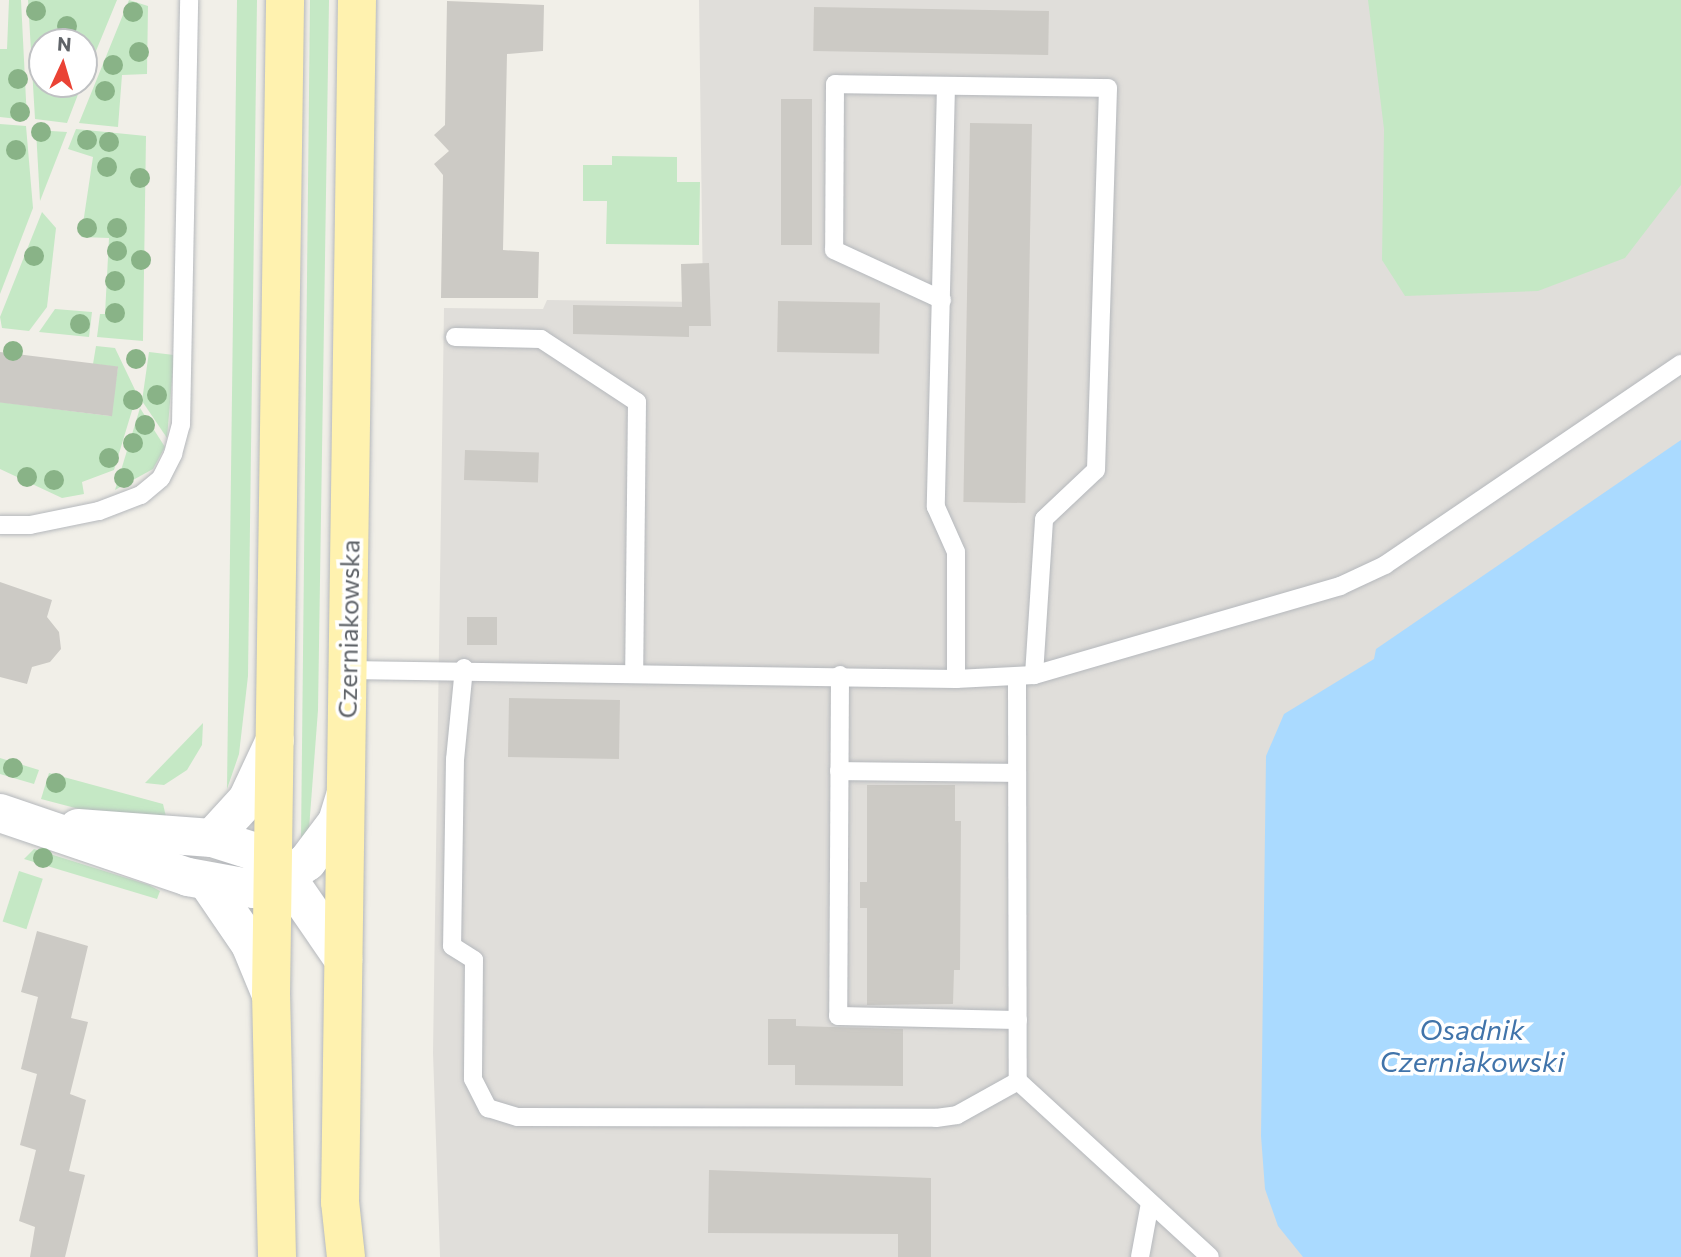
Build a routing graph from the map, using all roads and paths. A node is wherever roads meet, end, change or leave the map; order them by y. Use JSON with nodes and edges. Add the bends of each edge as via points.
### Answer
{"nodes":[{"id":1,"x":189,"y":0,"type":"edge"},
{"id":2,"x":285,"y":0,"type":"edge"},
{"id":3,"x":357,"y":0,"type":"edge"},
{"id":4,"x":946,"y":86,"type":"junction"},
{"id":5,"x":942,"y":300,"type":"junction"},
{"id":6,"x":455,"y":337,"type":"dead end"},
{"id":7,"x":1681,"y":363,"type":"edge"},
{"id":8,"x":0,"y":525,"type":"edge"},
{"id":9,"x":464,"y":668,"type":"junction"},
{"id":10,"x":348,"y":670,"type":"junction"},
{"id":11,"x":634,"y":671,"type":"junction"},
{"id":12,"x":840,"y":675,"type":"junction"},
{"id":13,"x":1025,"y":677,"type":"junction"},
{"id":14,"x":956,"y":679,"type":"junction"},
{"id":15,"x":275,"y":740,"type":"junction"},
{"id":16,"x":838,"y":771,"type":"junction"},
{"id":17,"x":1017,"y":773,"type":"junction"},
{"id":18,"x":345,"y":795,"type":"junction"},
{"id":19,"x":0,"y":813,"type":"edge"},
{"id":20,"x":46,"y":826,"type":"junction"},
{"id":21,"x":212,"y":838,"type":"junction"},
{"id":22,"x":277,"y":875,"type":"junction"},
{"id":23,"x":209,"y":884,"type":"junction"},
{"id":24,"x":343,"y":959,"type":"junction"},
{"id":25,"x":271,"y":995,"type":"junction"},
{"id":26,"x":1017,"y":1020,"type":"junction"},
{"id":27,"x":1018,"y":1081,"type":"junction"},
{"id":28,"x":1150,"y":1203,"type":"junction"},
{"id":29,"x":277,"y":1257,"type":"edge"},
{"id":30,"x":346,"y":1257,"type":"edge"},
{"id":31,"x":1140,"y":1257,"type":"edge"},
{"id":32,"x":1210,"y":1257,"type":"edge"}],
"edges":[{"from":1,"to":8,"type":"lane","via":[[181,425],[173,454],[161,478],[141,495],[99,511],[30,525]]},
{"from":2,"to":15,"type":"main road"},
{"from":3,"to":10,"type":"main road","name":"Czerniakowska"},
{"from":4,"to":5,"type":"lane"},
{"from":4,"to":5,"type":"lane","via":[[835,84],[834,250]]},
{"from":4,"to":13,"type":"lane","via":[[1108,88],[1096,470],[1044,519]]},
{"from":5,"to":14,"type":"lane","via":[[936,507],[956,552]]},
{"from":6,"to":11,"type":"lane","via":[[541,339],[637,402]]},
{"from":7,"to":13,"type":"lane","via":[[1385,565],[1340,586]]},
{"from":9,"to":10,"type":"lane"},
{"from":9,"to":11,"type":"lane"},
{"from":9,"to":27,"type":"lane","via":[[455,759],[452,946],[474,960],[473,1079],[488,1108],[518,1117],[936,1118],[957,1115]]},
{"from":10,"to":18,"type":"main road","name":"Czerniakowska"},
{"from":11,"to":12,"type":"lane"},
{"from":12,"to":14,"type":"lane"},
{"from":12,"to":16,"type":"lane"},
{"from":13,"to":14,"type":"lane"},
{"from":13,"to":17,"type":"lane"},
{"from":15,"to":21,"type":"street","via":[[247,800]]},
{"from":15,"to":22,"type":"main road"},
{"from":16,"to":17,"type":"lane"},
{"from":16,"to":26,"type":"lane","via":[[838,1016]]},
{"from":17,"to":26,"type":"lane"},
{"from":18,"to":22,"type":"street","via":[[323,845]]},
{"from":18,"to":24,"type":"main road","name":"Czerniakowska"},
{"from":19,"to":20,"type":"street"},
{"from":20,"to":21,"type":"street"},
{"from":20,"to":23,"type":"street"},
{"from":21,"to":22,"type":"street","via":[[253,851]]},
{"from":22,"to":23,"type":"street","via":[[232,889]]},
{"from":22,"to":24,"type":"street"},
{"from":22,"to":25,"type":"main road"},
{"from":23,"to":25,"type":"street","via":[[250,944]]},
{"from":24,"to":30,"type":"main road","name":"Czerniakowska","via":[[340,1202]]},
{"from":25,"to":29,"type":"main road"},
{"from":26,"to":27,"type":"lane"},
{"from":27,"to":28,"type":"lane"},
{"from":28,"to":31,"type":"lane"},
{"from":28,"to":32,"type":"lane"}]}
